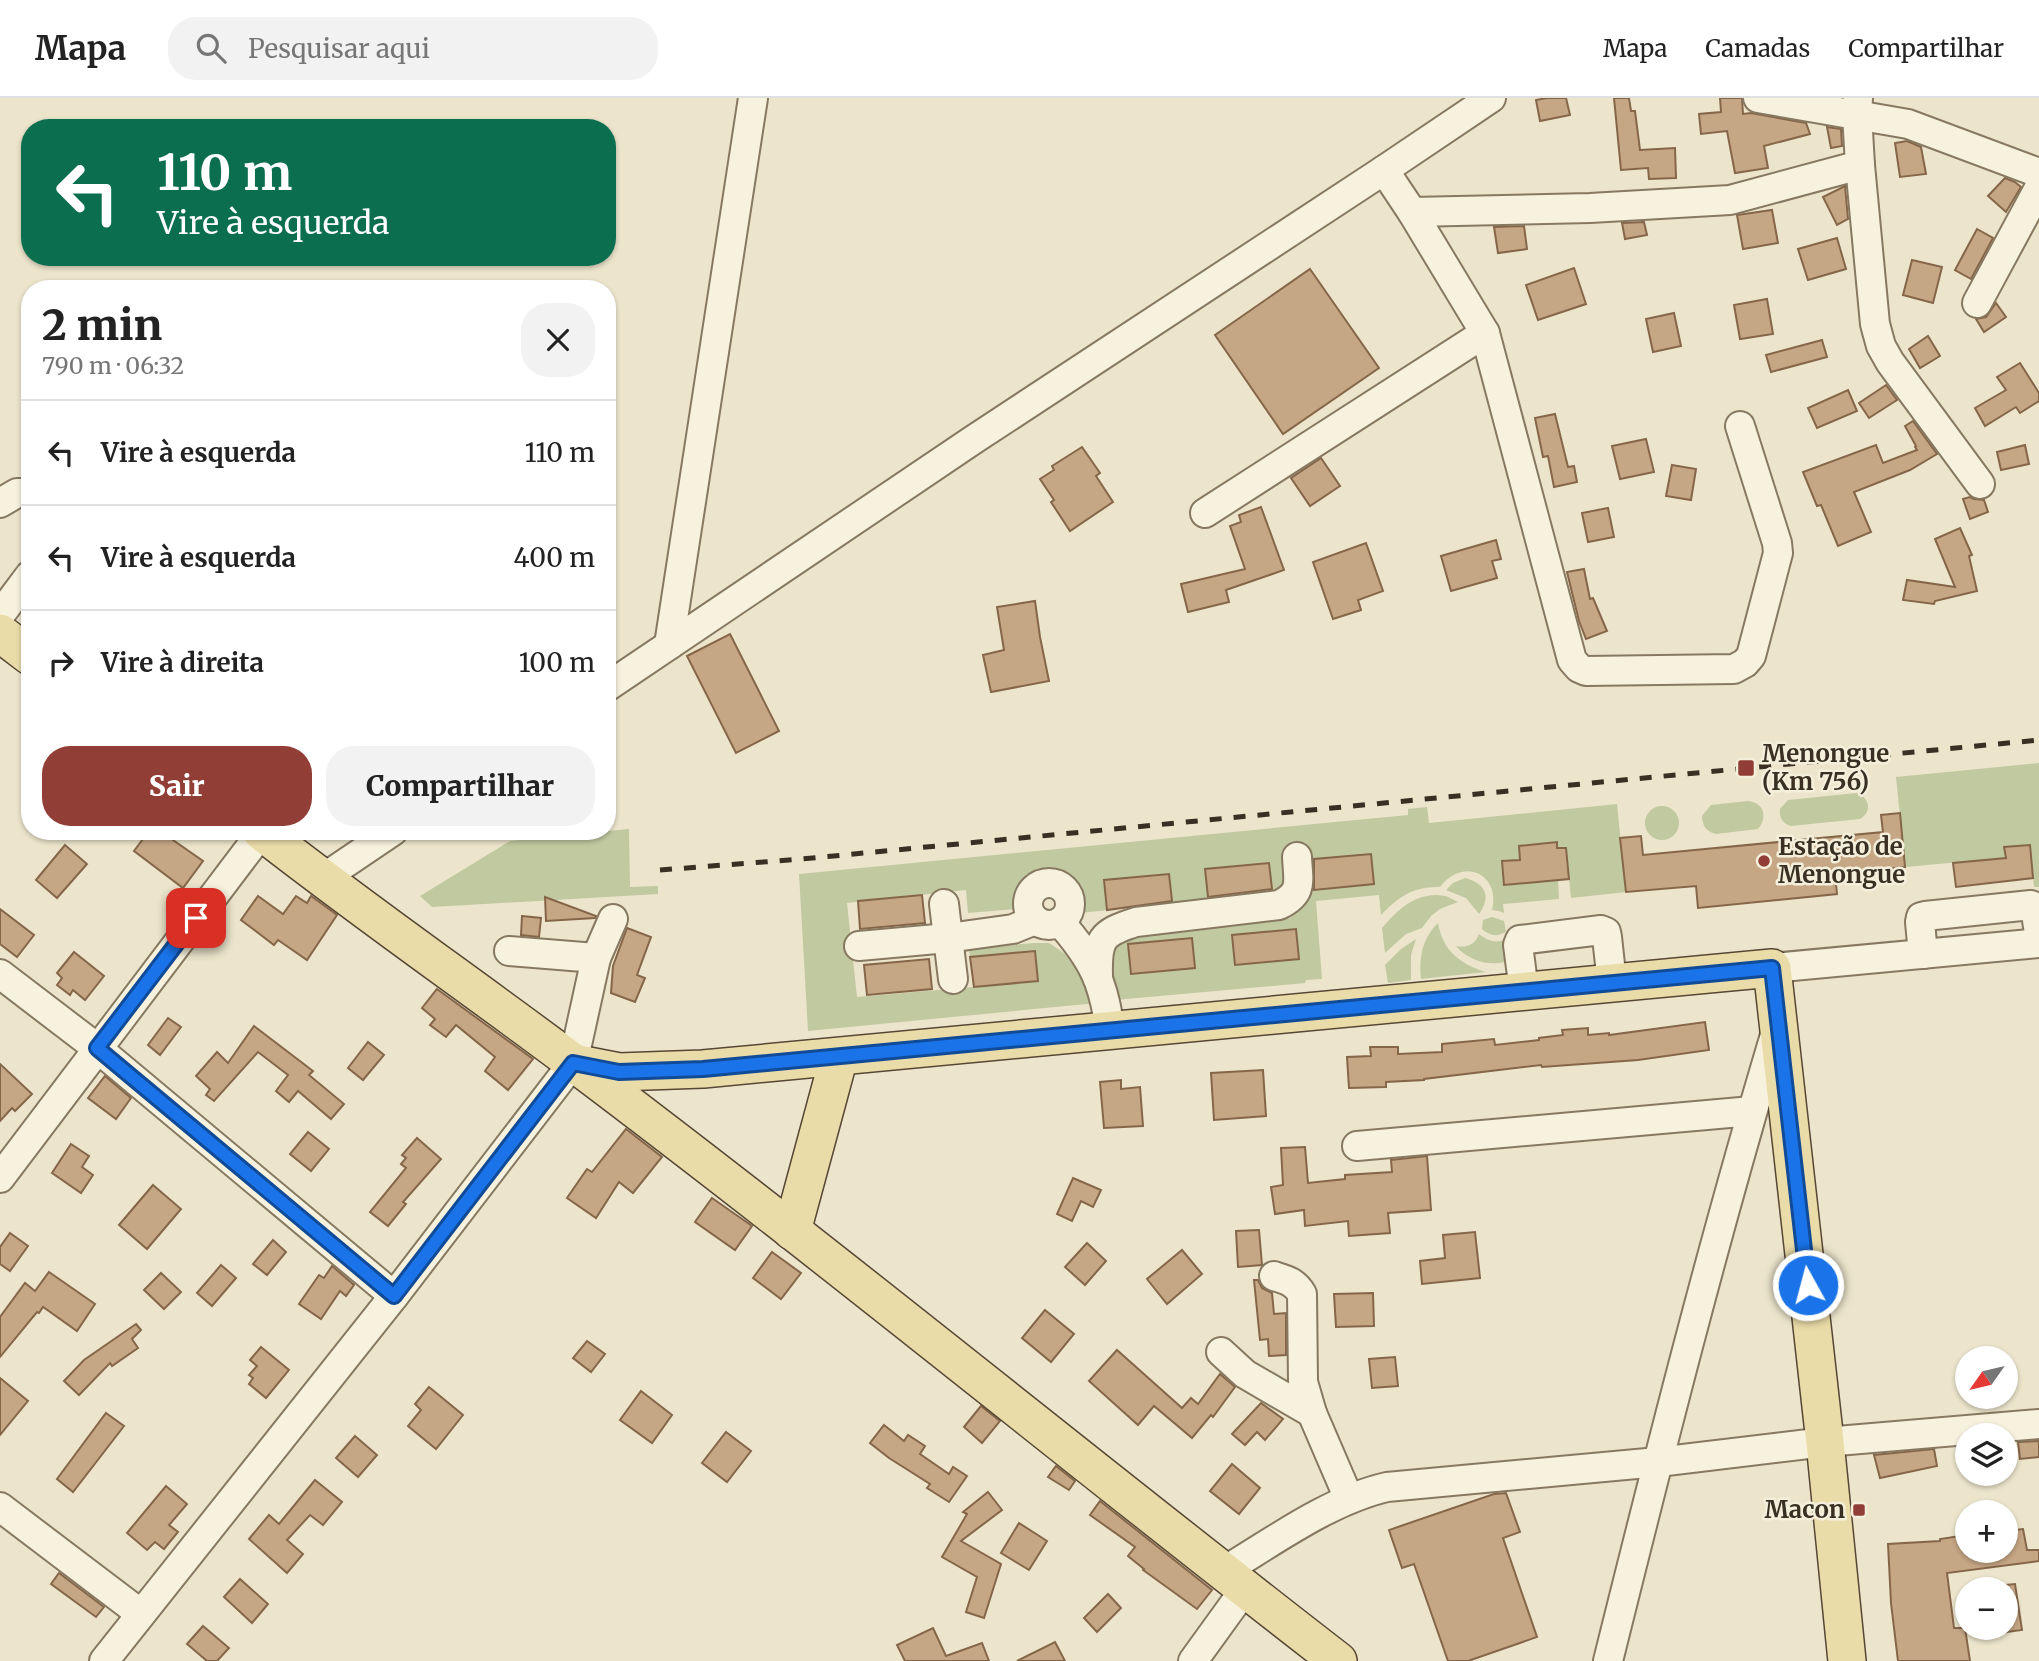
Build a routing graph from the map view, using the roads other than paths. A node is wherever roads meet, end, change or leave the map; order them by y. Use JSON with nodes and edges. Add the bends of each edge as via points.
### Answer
{"nodes":[{"id":1,"x":753,"y":98,"type":"edge"},
{"id":2,"x":1491,"y":98,"type":"edge"},
{"id":3,"x":1758,"y":98,"type":"edge"},
{"id":4,"x":1857,"y":106,"type":"edge"},
{"id":5,"x":1860,"y":165,"type":"junction"},
{"id":6,"x":1384,"y":170,"type":"junction"},
{"id":7,"x":2039,"y":173,"type":"edge"},
{"id":8,"x":2039,"y":188,"type":"edge"},
{"id":9,"x":1412,"y":212,"type":"junction"},
{"id":10,"x":1977,"y":303,"type":"dead end"},
{"id":11,"x":1485,"y":333,"type":"junction"},
{"id":12,"x":1740,"y":426,"type":"dead end"},
{"id":13,"x":1980,"y":484,"type":"dead end"},
{"id":14,"x":21,"y":493,"type":"edge"},
{"id":15,"x":0,"y":503,"type":"edge"},
{"id":16,"x":1205,"y":513,"type":"dead end"},
{"id":17,"x":21,"y":587,"type":"edge"},
{"id":18,"x":0,"y":615,"type":"edge"},
{"id":19,"x":0,"y":633,"type":"edge"},
{"id":20,"x":669,"y":645,"type":"junction"},
{"id":21,"x":21,"y":649,"type":"edge"},
{"id":22,"x":616,"y":681,"type":"edge"},
{"id":23,"x":255,"y":840,"type":"edge"},
{"id":24,"x":271,"y":840,"type":"edge"},
{"id":25,"x":380,"y":840,"type":"edge"},
{"id":26,"x":1297,"y":857,"type":"dead end"},
{"id":27,"x":322,"y":879,"type":"junction"},
{"id":28,"x":944,"y":904,"type":"dead end"},
{"id":29,"x":613,"y":919,"type":"dead end"},
{"id":30,"x":1048,"y":921,"type":"junction"},
{"id":31,"x":1136,"y":922,"type":"junction"},
{"id":32,"x":2039,"y":933,"type":"edge"},
{"id":33,"x":948,"y":938,"type":"junction"},
{"id":34,"x":2039,"y":943,"type":"edge"},
{"id":35,"x":859,"y":946,"type":"dead end"},
{"id":36,"x":509,"y":951,"type":"dead end"},
{"id":37,"x":1923,"y":954,"type":"junction"},
{"id":38,"x":596,"y":958,"type":"junction"},
{"id":39,"x":1772,"y":968,"type":"junction"},
{"id":40,"x":0,"y":974,"type":"edge"},
{"id":41,"x":1098,"y":976,"type":"junction"},
{"id":42,"x":953,"y":979,"type":"dead end"},
{"id":43,"x":1612,"y":983,"type":"junction"},
{"id":44,"x":1524,"y":991,"type":"junction"},
{"id":45,"x":1778,"y":1024,"type":"junction"},
{"id":46,"x":1110,"y":1031,"type":"junction"},
{"id":47,"x":97,"y":1048,"type":"junction"},
{"id":48,"x":839,"y":1057,"type":"junction"},
{"id":49,"x":573,"y":1063,"type":"junction"},
{"id":50,"x":1752,"y":1111,"type":"junction"},
{"id":51,"x":1357,"y":1146,"type":"dead end"},
{"id":52,"x":11,"y":1148,"type":"edge"},
{"id":53,"x":0,"y":1178,"type":"edge"},
{"id":54,"x":792,"y":1231,"type":"junction"},
{"id":55,"x":1274,"y":1276,"type":"dead end"},
{"id":56,"x":394,"y":1296,"type":"junction"},
{"id":57,"x":1222,"y":1352,"type":"dead end"},
{"id":58,"x":1312,"y":1413,"type":"junction"},
{"id":59,"x":2039,"y":1424,"type":"edge"},
{"id":60,"x":1825,"y":1442,"type":"junction"},
{"id":61,"x":1658,"y":1462,"type":"junction"},
{"id":62,"x":1349,"y":1499,"type":"junction"},
{"id":63,"x":0,"y":1507,"type":"edge"},
{"id":64,"x":1235,"y":1580,"type":"junction"},
{"id":65,"x":141,"y":1614,"type":"junction"},
{"id":66,"x":104,"y":1661,"type":"edge"},
{"id":67,"x":1194,"y":1661,"type":"edge"},
{"id":68,"x":1338,"y":1661,"type":"edge"},
{"id":69,"x":1608,"y":1661,"type":"edge"},
{"id":70,"x":1847,"y":1661,"type":"edge"}],
"edges":[{"from":1,"to":20,"type":"street"},
{"from":2,"to":6,"type":"street"},
{"from":3,"to":4,"type":"street"},
{"from":4,"to":5,"type":"street"},
{"from":4,"to":7,"type":"street"},
{"from":5,"to":9,"type":"street","via":[[1730,200]]},
{"from":5,"to":13,"type":"street","via":[[1881,346]]},
{"from":6,"to":9,"type":"street"},
{"from":6,"to":20,"type":"street"},
{"from":8,"to":10,"type":"street"},
{"from":9,"to":11,"type":"street"},
{"from":11,"to":12,"type":"street","via":[[1572,660],[1586,671],[1734,669],[1751,656],[1777,543]]},
{"from":11,"to":16,"type":"street"},
{"from":14,"to":15,"type":"street"},
{"from":17,"to":18,"type":"street"},
{"from":19,"to":21,"type":"main road"},
{"from":20,"to":22,"type":"street"},
{"from":23,"to":47,"type":"street"},
{"from":24,"to":27,"type":"main road"},
{"from":25,"to":27,"type":"street"},
{"from":26,"to":31,"type":"street","via":[[1298,888],[1279,905]]},
{"from":27,"to":49,"type":"main road"},
{"from":28,"to":33,"type":"street"},
{"from":29,"to":38,"type":"street"},
{"from":30,"to":31,"type":"street"},
{"from":30,"to":33,"type":"street"},
{"from":30,"to":41,"type":"street","via":[[1077,942]]},
{"from":31,"to":41,"type":"street","via":[[1115,928],[1102,940]]},
{"from":32,"to":37,"type":"street","via":[[2031,905],[1925,916],[1920,922]]},
{"from":33,"to":35,"type":"street"},
{"from":33,"to":42,"type":"street"},
{"from":34,"to":37,"type":"street"},
{"from":36,"to":38,"type":"street"},
{"from":37,"to":39,"type":"street"},
{"from":38,"to":49,"type":"street"},
{"from":39,"to":43,"type":"main road"},
{"from":39,"to":45,"type":"main road"},
{"from":40,"to":47,"type":"street"},
{"from":41,"to":46,"type":"street"},
{"from":43,"to":44,"type":"main road"},
{"from":43,"to":44,"type":"street","via":[[1607,937],[1601,930],[1520,940]]},
{"from":44,"to":46,"type":"main road"},
{"from":45,"to":50,"type":"street"},
{"from":45,"to":60,"type":"main road"},
{"from":46,"to":48,"type":"main road"},
{"from":47,"to":52,"type":"street"},
{"from":47,"to":56,"type":"street"},
{"from":48,"to":49,"type":"main road","via":[[619,1072]]},
{"from":48,"to":54,"type":"main road"},
{"from":49,"to":54,"type":"main road"},
{"from":49,"to":56,"type":"street"},
{"from":50,"to":51,"type":"street"},
{"from":50,"to":61,"type":"street"},
{"from":52,"to":53,"type":"street"},
{"from":54,"to":64,"type":"main road"},
{"from":55,"to":58,"type":"street","via":[[1291,1281],[1302,1294],[1301,1374]]},
{"from":56,"to":65,"type":"street"},
{"from":57,"to":58,"type":"street","via":[[1245,1374]]},
{"from":58,"to":62,"type":"street"},
{"from":59,"to":60,"type":"street"},
{"from":60,"to":61,"type":"street"},
{"from":60,"to":70,"type":"main road"},
{"from":61,"to":62,"type":"street","via":[[1387,1487]]},
{"from":61,"to":69,"type":"street"},
{"from":62,"to":64,"type":"street"},
{"from":63,"to":65,"type":"street"},
{"from":64,"to":67,"type":"street"},
{"from":64,"to":68,"type":"main road"},
{"from":65,"to":66,"type":"street"}]}
